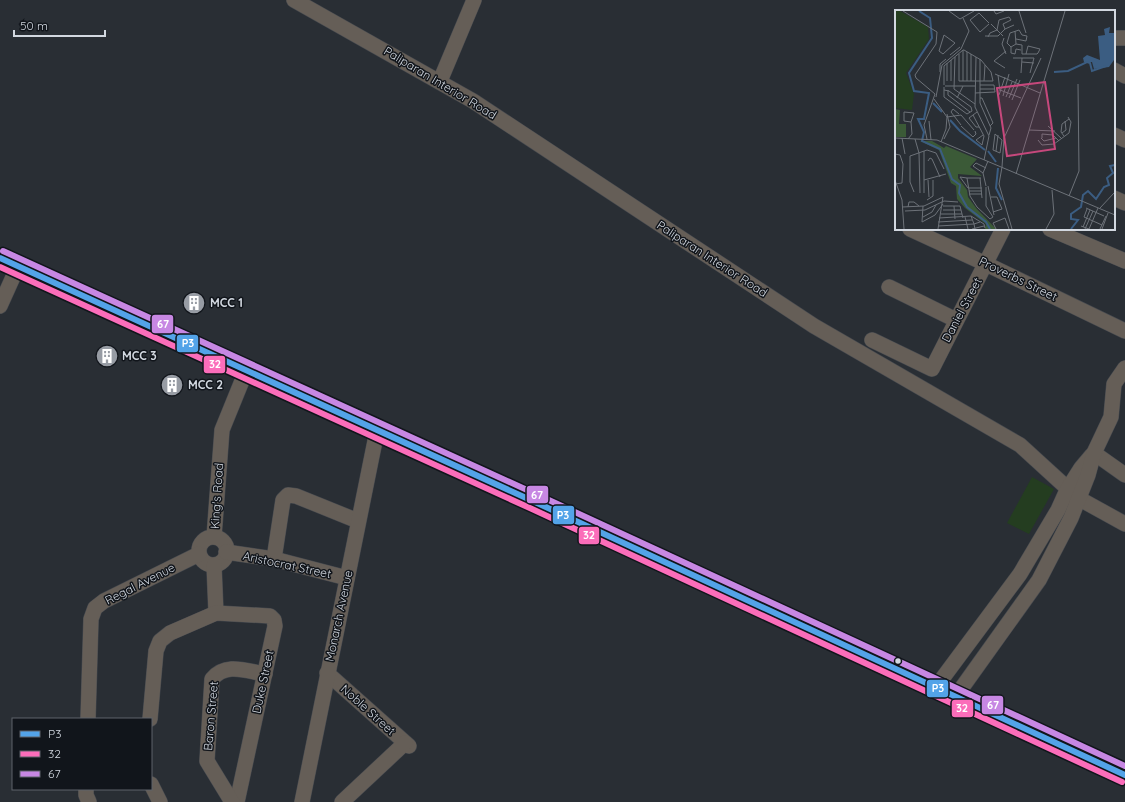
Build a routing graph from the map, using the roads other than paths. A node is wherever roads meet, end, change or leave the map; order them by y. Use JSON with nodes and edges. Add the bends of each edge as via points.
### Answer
{"nodes":[{"id":1,"x":294,"y":0,"type":"edge"},
{"id":2,"x":474,"y":0,"type":"edge"},
{"id":3,"x":1115,"y":71,"type":"edge"},
{"id":4,"x":1125,"y":76,"type":"edge"},
{"id":5,"x":440,"y":81,"type":"junction"},
{"id":6,"x":1115,"y":135,"type":"edge"},
{"id":7,"x":1125,"y":140,"type":"edge"},
{"id":8,"x":1115,"y":198,"type":"edge"},
{"id":9,"x":1125,"y":203,"type":"edge"},
{"id":10,"x":912,"y":230,"type":"edge"},
{"id":11,"x":1003,"y":230,"type":"edge"},
{"id":12,"x":1052,"y":230,"type":"edge"},
{"id":13,"x":0,"y":258,"type":"edge"},
{"id":14,"x":1125,"y":261,"type":"edge"},
{"id":15,"x":986,"y":264,"type":"junction"},
{"id":16,"x":18,"y":266,"type":"junction"},
{"id":17,"x":889,"y":287,"type":"dead end"},
{"id":18,"x":0,"y":306,"type":"edge"},
{"id":19,"x":956,"y":320,"type":"junction"},
{"id":20,"x":1125,"y":331,"type":"edge"},
{"id":21,"x":872,"y":340,"type":"dead end"},
{"id":22,"x":1125,"y":368,"type":"edge"},
{"id":23,"x":250,"y":373,"type":"junction"},
{"id":24,"x":1120,"y":388,"type":"edge"},
{"id":25,"x":377,"y":431,"type":"junction"},
{"id":26,"x":1094,"y":453,"type":"junction"},
{"id":27,"x":1123,"y":469,"type":"edge"},
{"id":28,"x":1072,"y":494,"type":"junction"},
{"id":29,"x":358,"y":521,"type":"junction"},
{"id":30,"x":1125,"y":524,"type":"edge"},
{"id":31,"x":214,"y":537,"type":"junction"},
{"id":32,"x":226,"y":552,"type":"junction"},
{"id":33,"x":199,"y":554,"type":"junction"},
{"id":34,"x":274,"y":559,"type":"junction"},
{"id":35,"x":214,"y":565,"type":"junction"},
{"id":36,"x":347,"y":578,"type":"junction"},
{"id":37,"x":216,"y":613,"type":"junction"},
{"id":38,"x":989,"y":616,"type":"junction"},
{"id":39,"x":1004,"y":629,"type":"junction"},
{"id":40,"x":327,"y":673,"type":"junction"},
{"id":41,"x":265,"y":674,"type":"junction"},
{"id":42,"x":936,"y":687,"type":"junction"},
{"id":43,"x":956,"y":696,"type":"junction"},
{"id":44,"x":88,"y":718,"type":"edge"},
{"id":45,"x":150,"y":718,"type":"edge"},
{"id":46,"x":1125,"y":775,"type":"edge"},
{"id":47,"x":152,"y":786,"type":"edge"},
{"id":48,"x":86,"y":790,"type":"edge"},
{"id":49,"x":89,"y":802,"type":"edge"},
{"id":50,"x":160,"y":802,"type":"edge"},
{"id":51,"x":232,"y":802,"type":"edge"},
{"id":52,"x":237,"y":802,"type":"edge"},
{"id":53,"x":302,"y":802,"type":"edge"},
{"id":54,"x":342,"y":802,"type":"edge"}],
"edges":[{"from":1,"to":5,"type":"street","name":"Paliparan Interior Road"},
{"from":2,"to":5,"type":"street"},
{"from":3,"to":4,"type":"street"},
{"from":5,"to":28,"type":"street","name":"Paliparan Interior Road","via":[[814,326],[1020,445]]},
{"from":6,"to":7,"type":"street"},
{"from":8,"to":9,"type":"street"},
{"from":10,"to":15,"type":"street","name":"Proverbs Street"},
{"from":11,"to":15,"type":"street","name":"Daniel Street"},
{"from":12,"to":14,"type":"street"},
{"from":13,"to":16,"type":"main road"},
{"from":15,"to":19,"type":"street","name":"Daniel Street"},
{"from":15,"to":20,"type":"street","name":"Proverbs Street"},
{"from":16,"to":18,"type":"street"},
{"from":16,"to":23,"type":"main road"},
{"from":17,"to":19,"type":"street"},
{"from":19,"to":21,"type":"street","name":"Daniel Street","via":[[932,369]]},
{"from":22,"to":24,"type":"street"},
{"from":23,"to":25,"type":"main road"},
{"from":23,"to":31,"type":"street","name":"King's Road","via":[[222,430]]},
{"from":24,"to":26,"type":"street","via":[[1111,417]]},
{"from":25,"to":29,"type":"street","name":"Monarch Avenue"},
{"from":25,"to":42,"type":"main road"},
{"from":26,"to":27,"type":"street"},
{"from":26,"to":28,"type":"street","via":[[1081,468]]},
{"from":28,"to":30,"type":"street","name":"Paliparan Interior Road"},
{"from":28,"to":38,"type":"street","via":[[1058,510],[1020,574]]},
{"from":28,"to":39,"type":"street","via":[[1071,518],[1039,580]]},
{"from":29,"to":34,"type":"street","via":[[296,496],[288,496],[282,500]]},
{"from":29,"to":36,"type":"street","name":"Monarch Avenue"},
{"from":31,"to":32,"type":"street","via":[[224,544]]},
{"from":31,"to":33,"type":"street","via":[[201,544]]},
{"from":32,"to":34,"type":"street","name":"Aristocrat Street"},
{"from":32,"to":35,"type":"street","via":[[221,562]]},
{"from":33,"to":35,"type":"street","via":[[204,562]]},
{"from":33,"to":44,"type":"street","name":"Regal Avenue","via":[[104,600],[95,608],[91,619]]},
{"from":34,"to":36,"type":"street","name":"Aristocrat Street"},
{"from":35,"to":37,"type":"street"},
{"from":36,"to":40,"type":"street","name":"Monarch Avenue"},
{"from":37,"to":41,"type":"street","name":"Duke Street","via":[[270,616],[274,620]]},
{"from":37,"to":45,"type":"street","via":[[160,641],[156,651]]},
{"from":38,"to":39,"type":"street"},
{"from":38,"to":42,"type":"street"},
{"from":39,"to":43,"type":"street"},
{"from":40,"to":53,"type":"street","name":"Monarch Avenue"},
{"from":40,"to":54,"type":"street","name":"Noble Street","via":[[407,745]]},
{"from":41,"to":51,"type":"street","name":"Baron Street","via":[[226,668],[212,679],[207,761]]},
{"from":41,"to":52,"type":"street","name":"Duke Street"},
{"from":42,"to":43,"type":"main road"},
{"from":43,"to":46,"type":"main road"},
{"from":47,"to":50,"type":"street"},
{"from":48,"to":49,"type":"street"}]}
